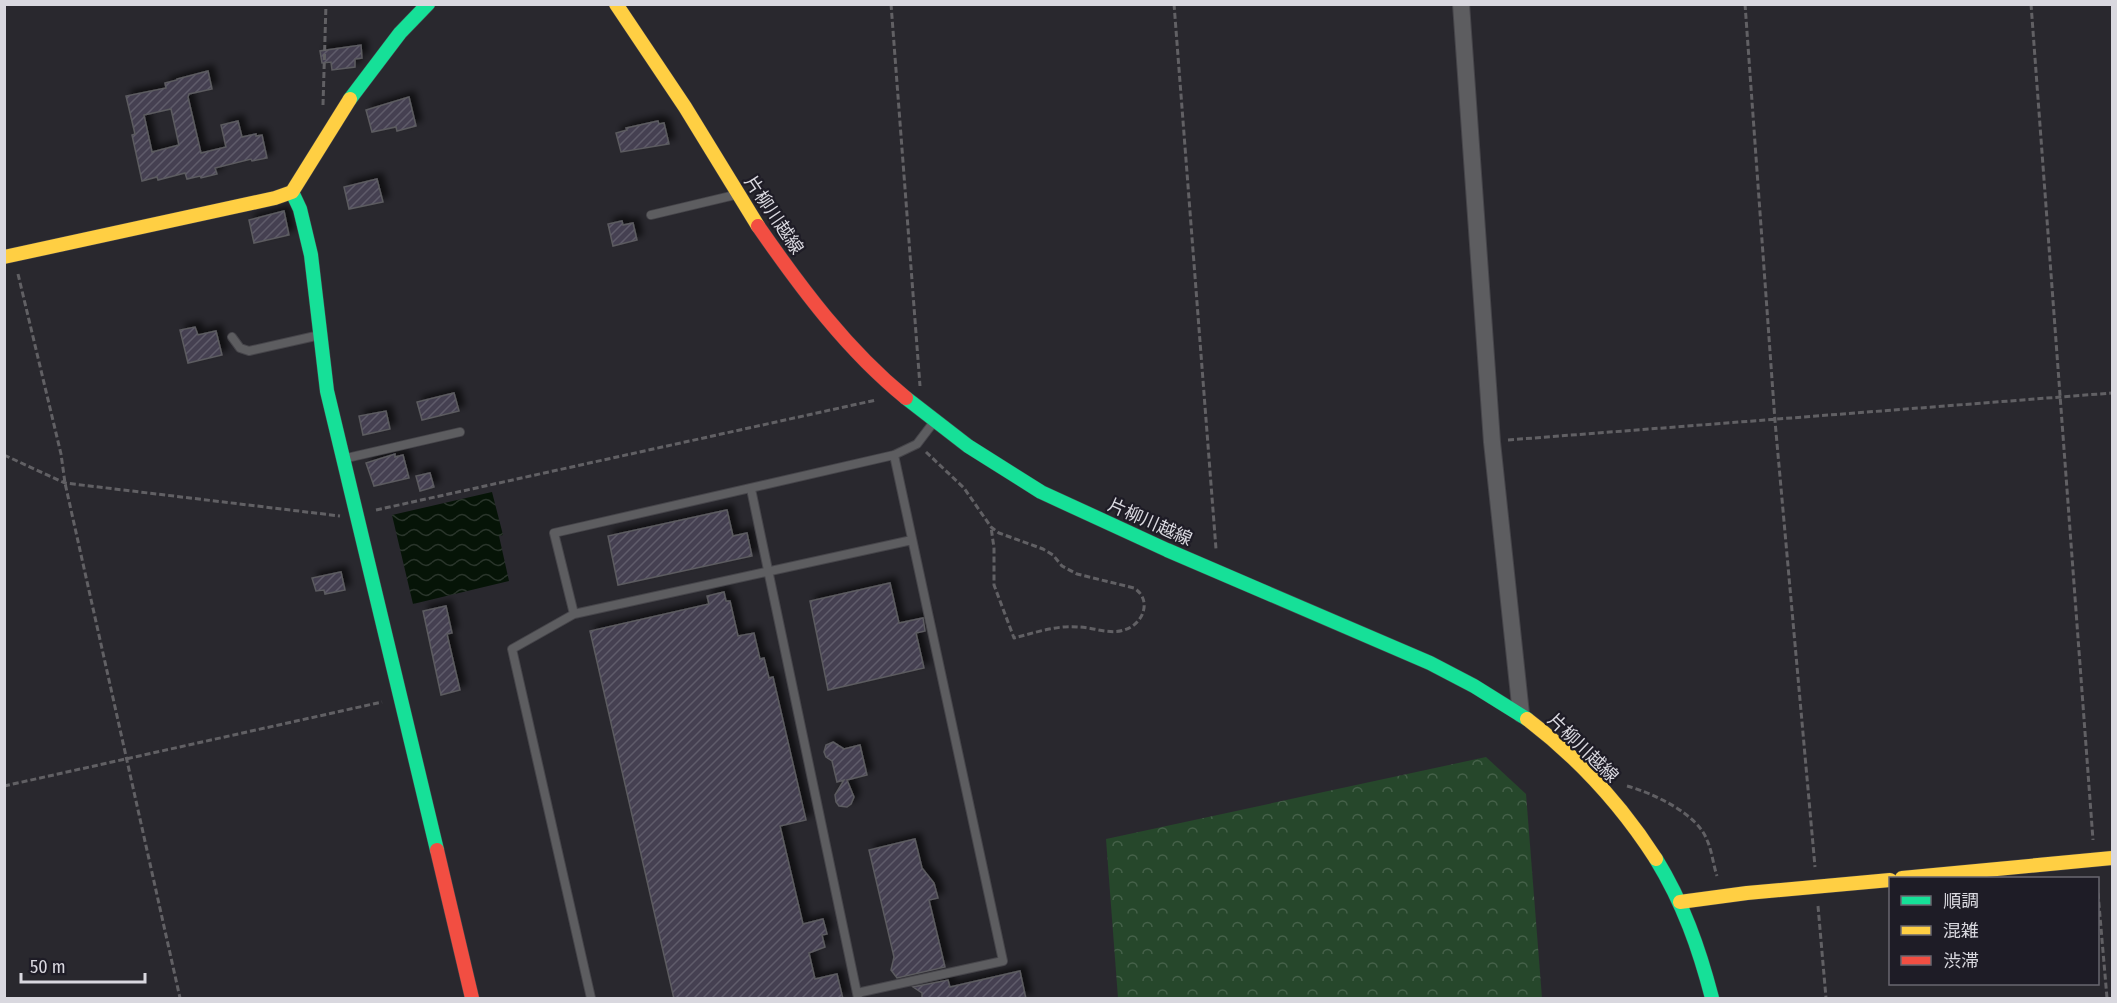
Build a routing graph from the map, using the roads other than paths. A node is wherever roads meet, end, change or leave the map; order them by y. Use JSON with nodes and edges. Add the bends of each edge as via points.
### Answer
{"nodes":[{"id":1,"x":428,"y":4,"type":"edge"},
{"id":2,"x":616,"y":4,"type":"edge"},
{"id":3,"x":1461,"y":4,"type":"edge"},
{"id":4,"x":292,"y":192,"type":"junction"},
{"id":5,"x":737,"y":194,"type":"junction"},
{"id":6,"x":651,"y":215,"type":"dead end"},
{"id":7,"x":9,"y":256,"type":"edge"},
{"id":8,"x":320,"y":335,"type":"junction"},
{"id":9,"x":232,"y":338,"type":"dead end"},
{"id":10,"x":934,"y":422,"type":"junction"},
{"id":11,"x":460,"y":432,"type":"dead end"},
{"id":12,"x":894,"y":455,"type":"junction"},
{"id":13,"x":344,"y":459,"type":"junction"},
{"id":14,"x":751,"y":489,"type":"junction"},
{"id":15,"x":912,"y":540,"type":"junction"},
{"id":16,"x":768,"y":571,"type":"junction"},
{"id":17,"x":574,"y":614,"type":"junction"},
{"id":18,"x":1521,"y":714,"type":"junction"},
{"id":19,"x":2112,"y":858,"type":"edge"},
{"id":20,"x":1922,"y":877,"type":"edge"},
{"id":21,"x":1889,"y":880,"type":"edge"},
{"id":22,"x":1680,"y":902,"type":"junction"},
{"id":23,"x":858,"y":996,"type":"edge"},
{"id":24,"x":472,"y":999,"type":"edge"},
{"id":25,"x":591,"y":999,"type":"edge"},
{"id":26,"x":1712,"y":999,"type":"edge"}],
"edges":[{"from":1,"to":4,"type":"street","via":[[356,89]]},
{"from":2,"to":5,"type":"street","name":"片柳川越線"},
{"from":3,"to":18,"type":"street","via":[[1492,442]]},
{"from":4,"to":7,"type":"street"},
{"from":4,"to":8,"type":"street","via":[[311,255]]},
{"from":5,"to":6,"type":"lane"},
{"from":5,"to":10,"type":"street","name":"片柳川越線","via":[[811,299],[900,394]]},
{"from":8,"to":9,"type":"lane","via":[[249,351],[240,348]]},
{"from":8,"to":13,"type":"street","via":[[327,391]]},
{"from":10,"to":12,"type":"lane","via":[[917,444]]},
{"from":10,"to":18,"type":"street","name":"片柳川越線","via":[[1042,492],[1415,657],[1479,687]]},
{"from":11,"to":13,"type":"lane"},
{"from":12,"to":14,"type":"lane"},
{"from":12,"to":15,"type":"lane"},
{"from":13,"to":24,"type":"street"},
{"from":14,"to":16,"type":"lane"},
{"from":14,"to":17,"type":"lane","via":[[554,533]]},
{"from":15,"to":16,"type":"lane"},
{"from":15,"to":23,"type":"lane","via":[[1003,961]]},
{"from":16,"to":17,"type":"lane"},
{"from":16,"to":23,"type":"lane"},
{"from":17,"to":25,"type":"lane","via":[[512,648]]},
{"from":18,"to":22,"type":"street","name":"片柳川越線","via":[[1593,779],[1630,823]]},
{"from":19,"to":20,"type":"street"},
{"from":21,"to":22,"type":"street"},
{"from":22,"to":26,"type":"street","name":"片柳川越線","via":[[1703,960]]}]}
